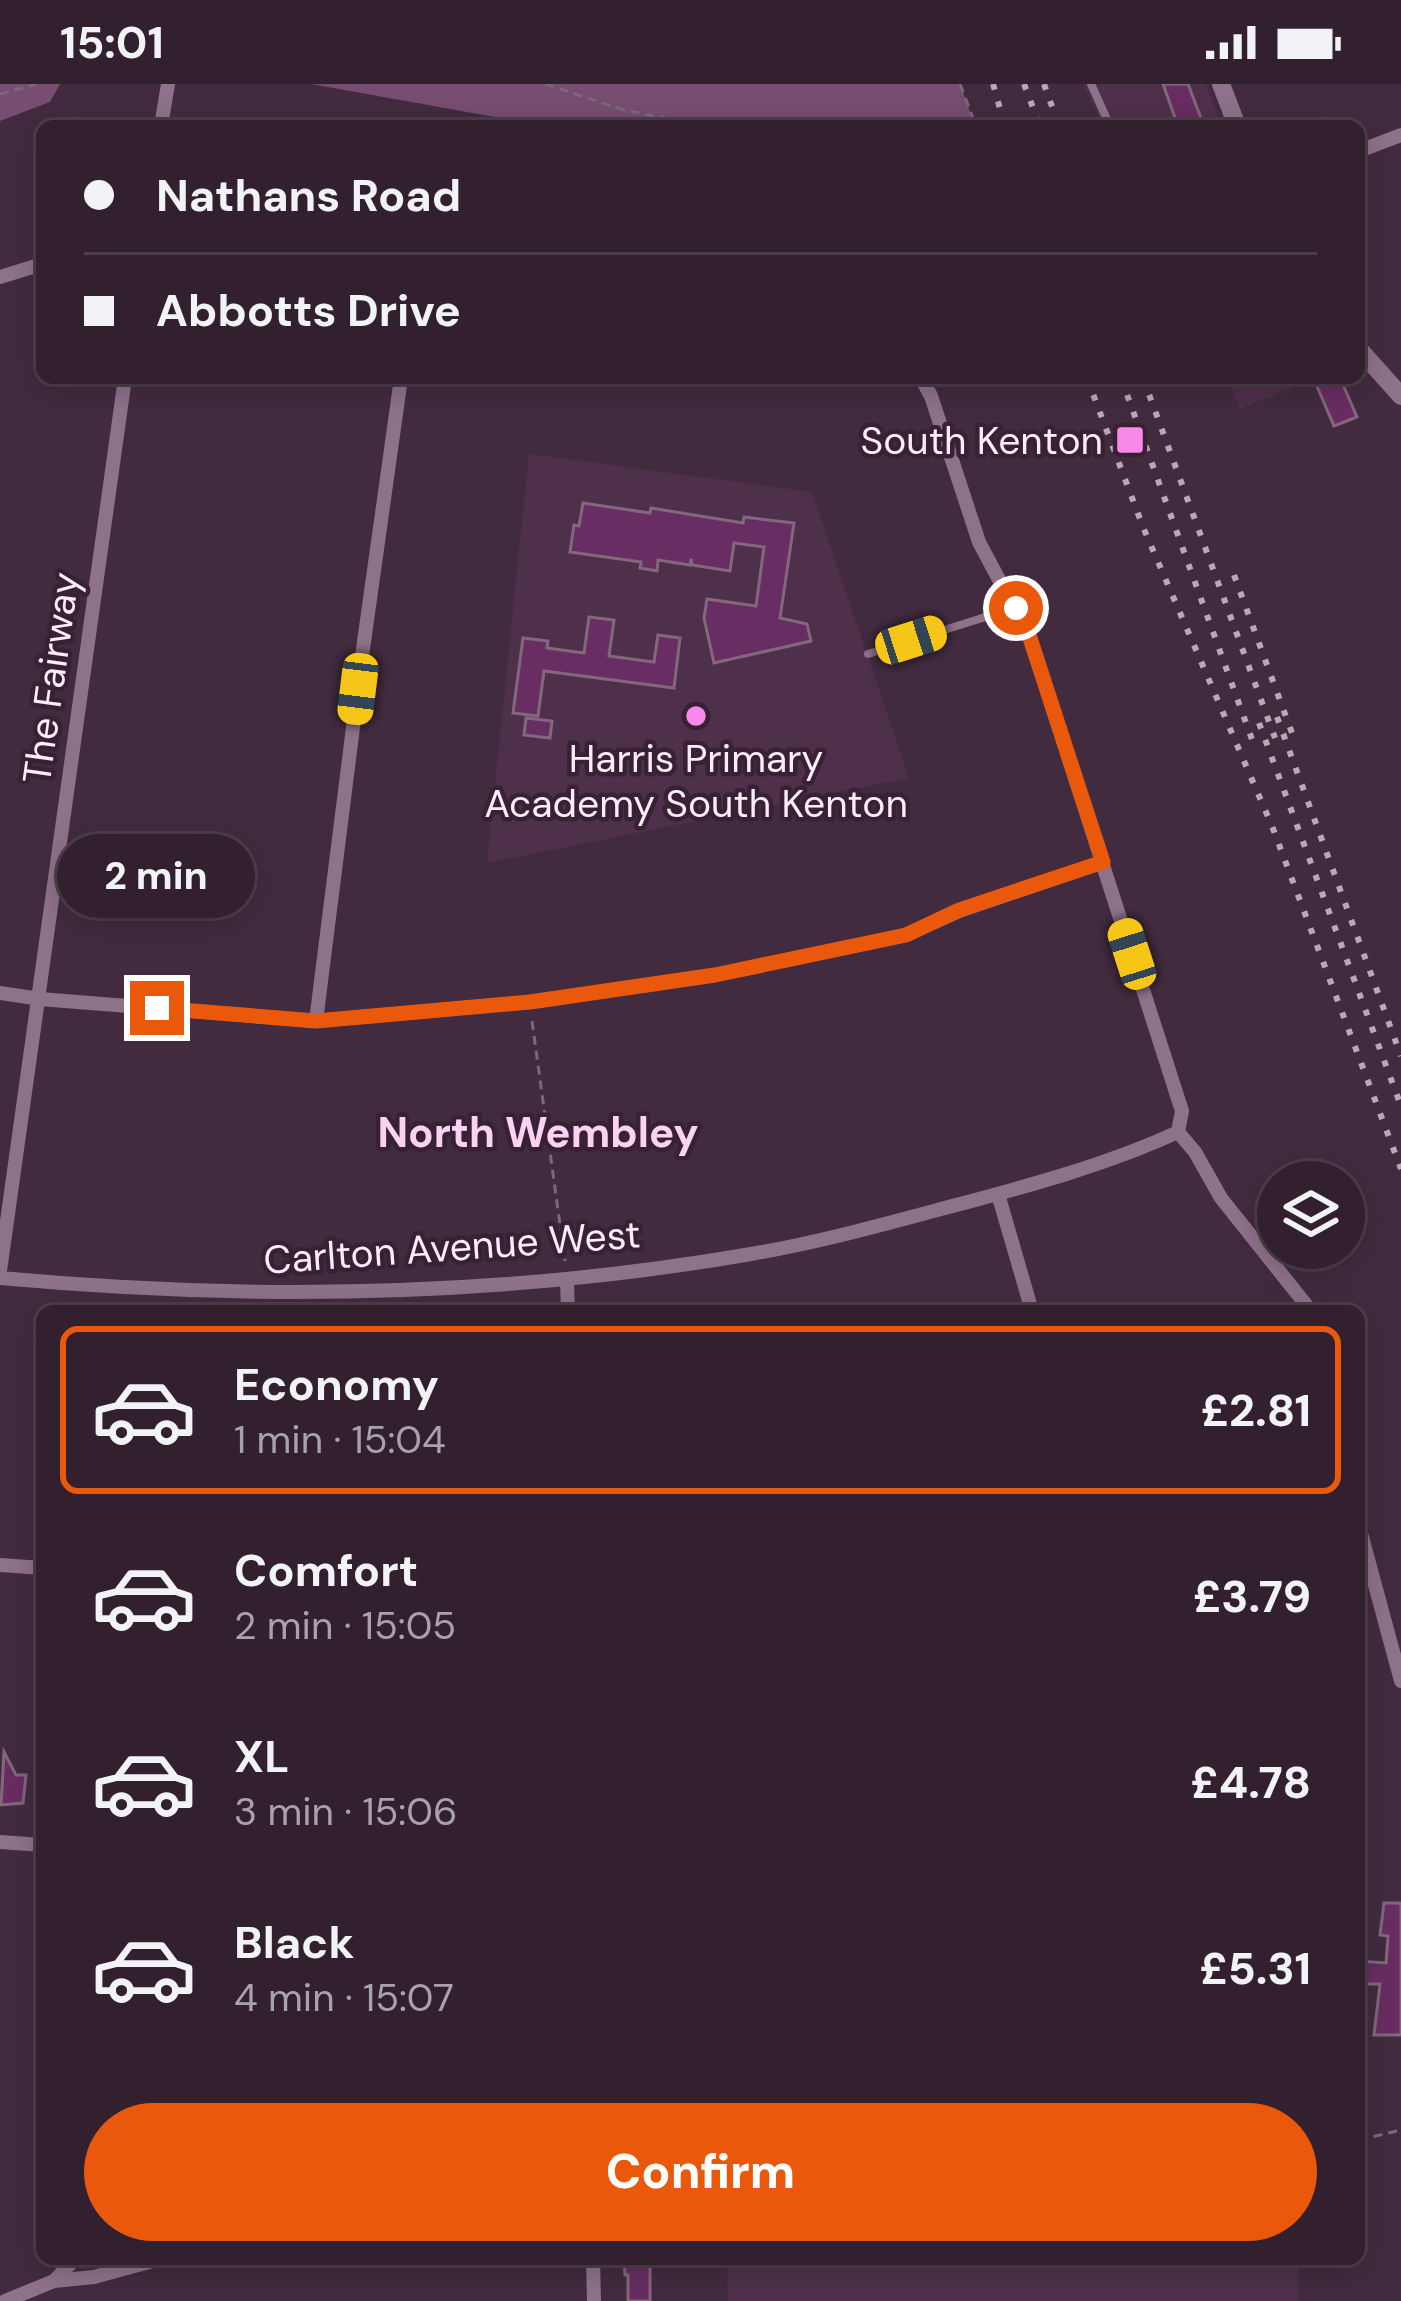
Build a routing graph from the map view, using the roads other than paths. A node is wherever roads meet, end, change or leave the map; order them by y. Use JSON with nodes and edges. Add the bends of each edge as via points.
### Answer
{"nodes":[{"id":1,"x":168,"y":84,"type":"edge"},
{"id":2,"x":1091,"y":84,"type":"edge"},
{"id":3,"x":1221,"y":84,"type":"edge"},
{"id":4,"x":162,"y":120,"type":"edge"},
{"id":5,"x":1107,"y":120,"type":"edge"},
{"id":6,"x":1235,"y":120,"type":"edge"},
{"id":7,"x":1401,"y":135,"type":"edge"},
{"id":8,"x":1365,"y":149,"type":"edge"},
{"id":9,"x":36,"y":266,"type":"edge"},
{"id":10,"x":0,"y":277,"type":"edge"},
{"id":11,"x":1365,"y":356,"type":"edge"},
{"id":12,"x":124,"y":384,"type":"edge"},
{"id":13,"x":400,"y":384,"type":"edge"},
{"id":14,"x":925,"y":384,"type":"edge"},
{"id":15,"x":1401,"y":396,"type":"edge"},
{"id":16,"x":1016,"y":608,"type":"junction"},
{"id":17,"x":868,"y":654,"type":"dead end"},
{"id":18,"x":1103,"y":862,"type":"junction"},
{"id":19,"x":0,"y":993,"type":"edge"},
{"id":20,"x":40,"y":999,"type":"junction"},
{"id":21,"x":316,"y":1021,"type":"junction"},
{"id":22,"x":1178,"y":1132,"type":"junction"},
{"id":23,"x":998,"y":1194,"type":"junction"},
{"id":24,"x":0,"y":1275,"type":"edge"},
{"id":25,"x":567,"y":1281,"type":"junction"},
{"id":26,"x":568,"y":1305,"type":"edge"},
{"id":27,"x":1030,"y":1305,"type":"edge"},
{"id":28,"x":1307,"y":1305,"type":"edge"},
{"id":29,"x":1365,"y":1548,"type":"edge"},
{"id":30,"x":0,"y":1564,"type":"edge"},
{"id":31,"x":36,"y":1567,"type":"edge"},
{"id":32,"x":1401,"y":1681,"type":"edge"},
{"id":33,"x":0,"y":1842,"type":"edge"},
{"id":34,"x":36,"y":1845,"type":"edge"},
{"id":35,"x":69,"y":2265,"type":"edge"},
{"id":36,"x":138,"y":2265,"type":"edge"},
{"id":37,"x":593,"y":2265,"type":"edge"},
{"id":38,"x":54,"y":2281,"type":"junction"},
{"id":39,"x":5,"y":2301,"type":"edge"},
{"id":40,"x":594,"y":2301,"type":"edge"}],
"edges":[{"from":1,"to":4,"type":"street"},
{"from":2,"to":5,"type":"lane"},
{"from":3,"to":6,"type":"street"},
{"from":7,"to":8,"type":"street"},
{"from":9,"to":10,"type":"street"},
{"from":11,"to":15,"type":"street"},
{"from":12,"to":20,"type":"street","name":"The Fairway"},
{"from":13,"to":21,"type":"street"},
{"from":14,"to":16,"type":"street","via":[[979,542]]},
{"from":16,"to":17,"type":"lane"},
{"from":16,"to":18,"type":"street"},
{"from":18,"to":21,"type":"street","via":[[906,935],[715,975]]},
{"from":18,"to":22,"type":"street","via":[[1182,1111]]},
{"from":19,"to":20,"type":"street"},
{"from":20,"to":21,"type":"street"},
{"from":20,"to":24,"type":"street","name":"The Fairway"},
{"from":22,"to":23,"type":"street","name":"Carlton Avenue West"},
{"from":22,"to":28,"type":"street"},
{"from":23,"to":25,"type":"street","name":"Carlton Avenue West","via":[[754,1254]]},
{"from":23,"to":27,"type":"street"},
{"from":24,"to":25,"type":"street","name":"Carlton Avenue West","via":[[241,1293]]},
{"from":25,"to":26,"type":"street"},
{"from":29,"to":32,"type":"street"},
{"from":30,"to":31,"type":"street"},
{"from":33,"to":34,"type":"street"},
{"from":35,"to":38,"type":"street"},
{"from":36,"to":38,"type":"street"},
{"from":37,"to":40,"type":"street"},
{"from":38,"to":39,"type":"street"}]}
